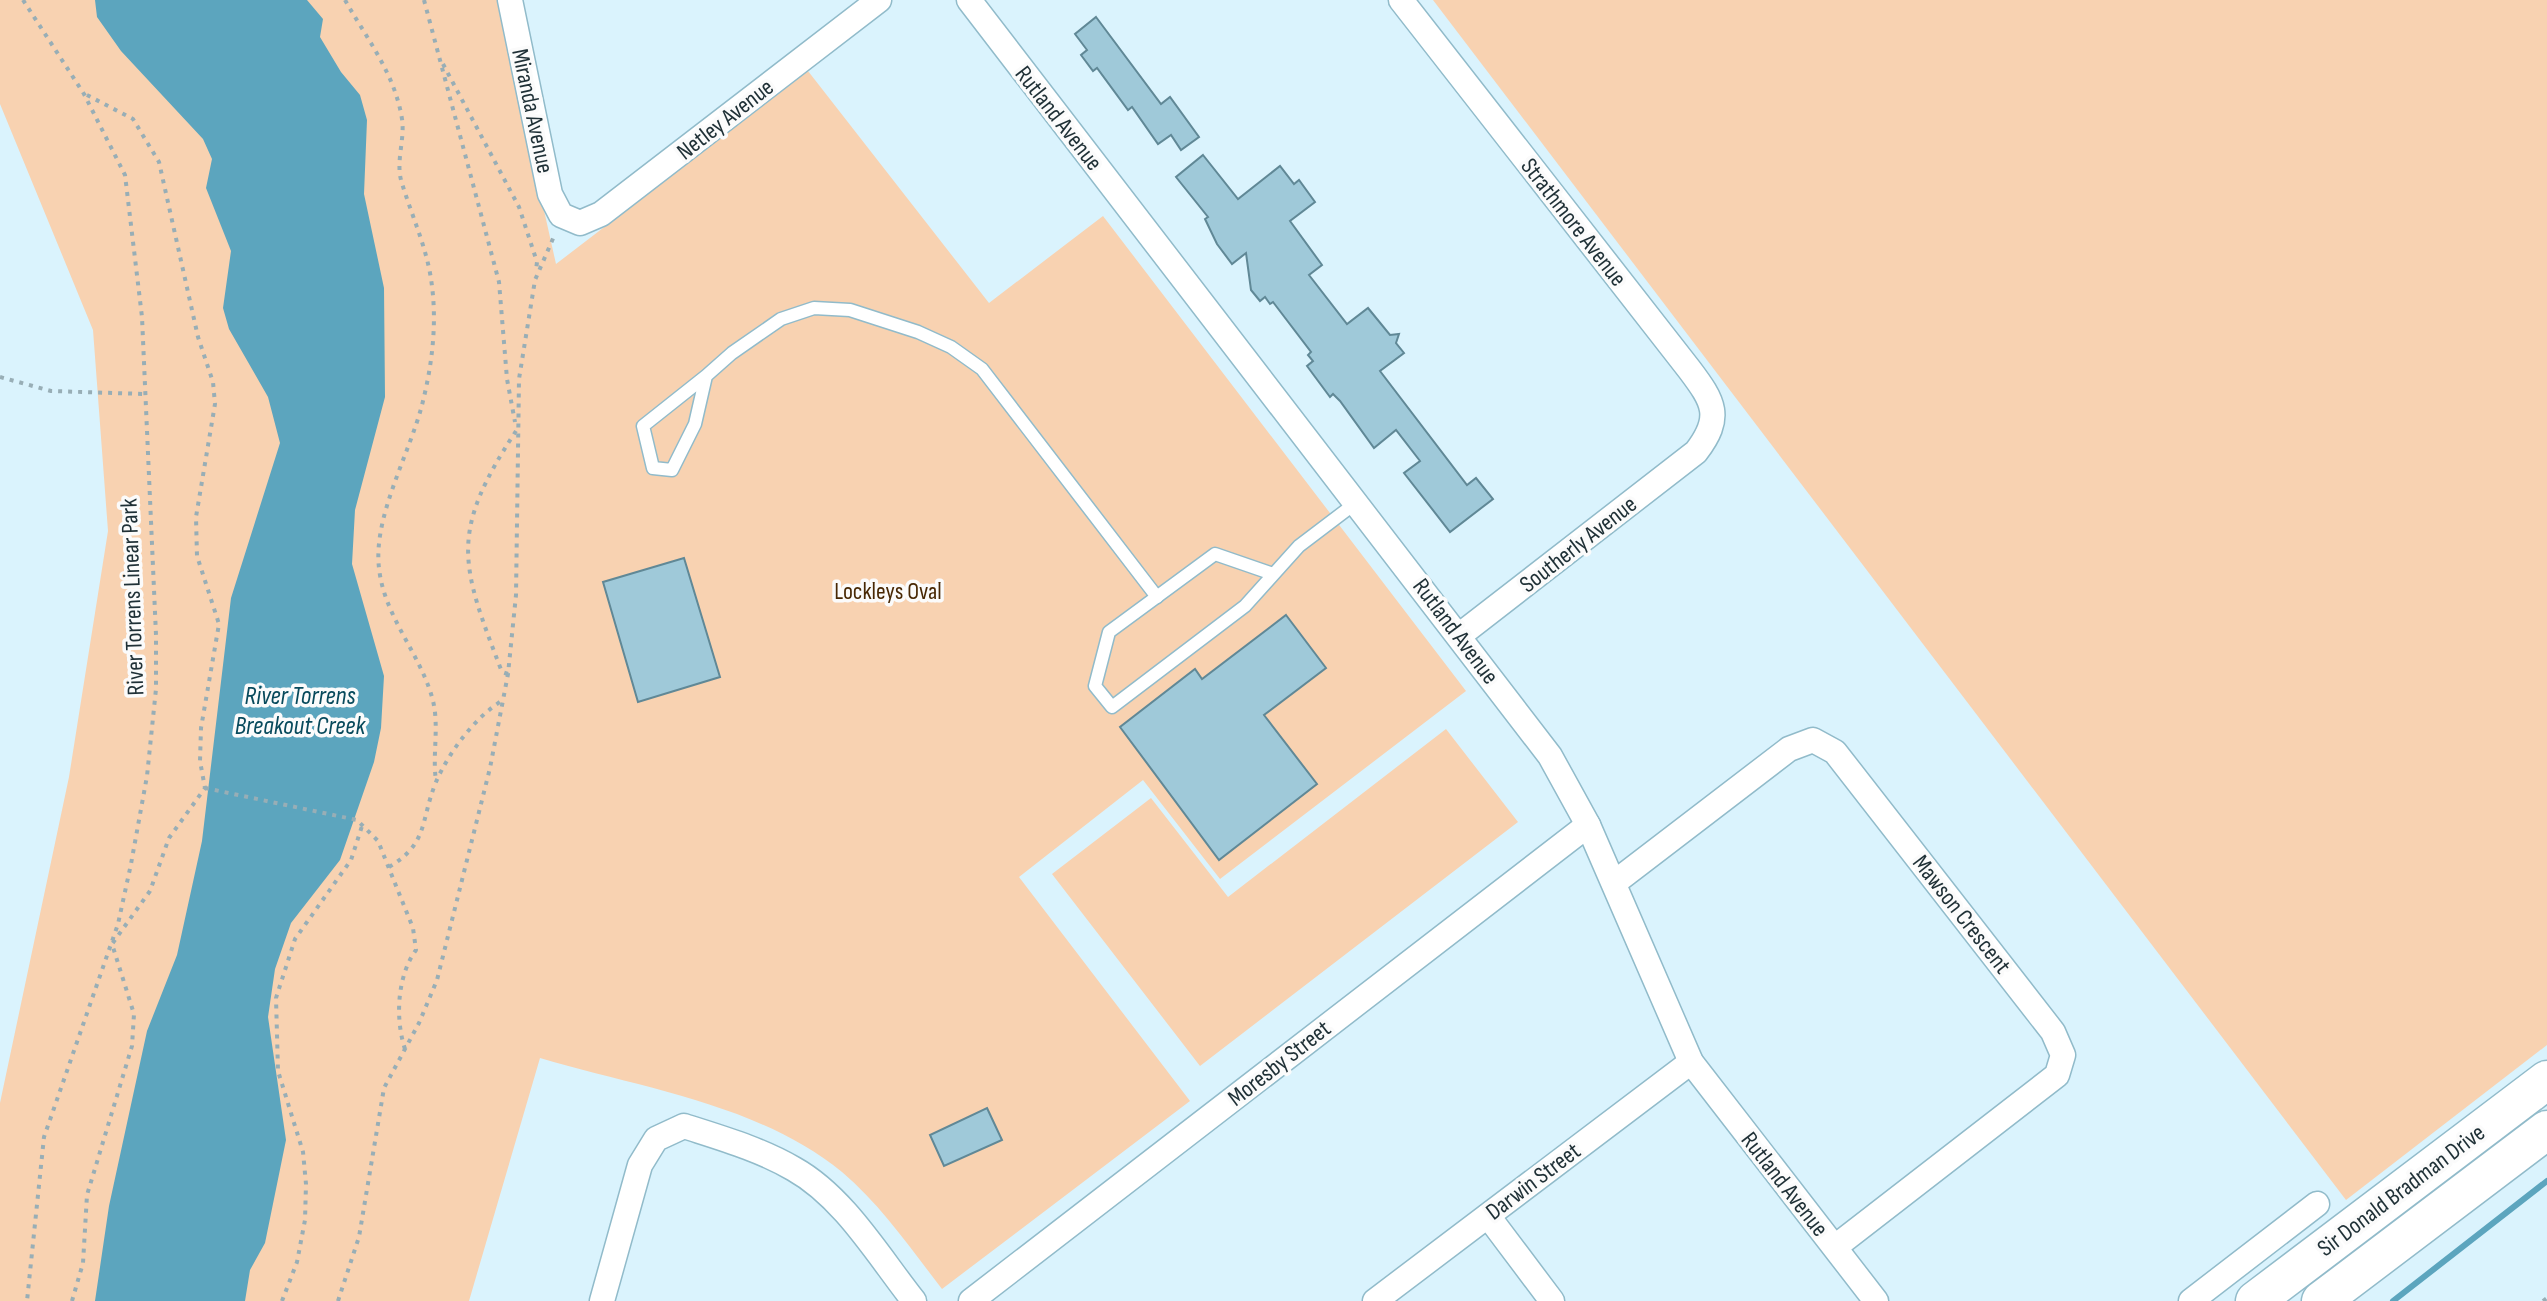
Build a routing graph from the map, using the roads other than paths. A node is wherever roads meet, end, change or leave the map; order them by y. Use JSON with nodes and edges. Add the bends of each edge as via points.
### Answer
{"nodes":[{"id":1,"x":510,"y":0,"type":"edge"},
{"id":2,"x":879,"y":0,"type":"edge"},
{"id":3,"x":969,"y":0,"type":"edge"},
{"id":4,"x":1401,"y":0,"type":"edge"},
{"id":5,"x":565,"y":219,"type":"joint"},
{"id":6,"x":706,"y":376,"type":"junction"},
{"id":7,"x":1696,"y":452,"type":"joint"},
{"id":8,"x":1357,"y":502,"type":"junction"},
{"id":9,"x":1273,"y":574,"type":"junction"},
{"id":10,"x":1157,"y":597,"type":"junction"},
{"id":11,"x":1460,"y":635,"type":"junction"},
{"id":12,"x":1588,"y":825,"type":"junction"},
{"id":13,"x":1614,"y":883,"type":"junction"},
{"id":14,"x":1691,"y":1062,"type":"junction"},
{"id":15,"x":2547,"y":1080,"type":"edge"},
{"id":16,"x":2547,"y":1130,"type":"edge"},
{"id":17,"x":2317,"y":1204,"type":"dead end"},
{"id":18,"x":1488,"y":1216,"type":"junction"},
{"id":19,"x":1835,"y":1247,"type":"junction"},
{"id":20,"x":602,"y":1301,"type":"edge"},
{"id":21,"x":914,"y":1301,"type":"edge"},
{"id":22,"x":971,"y":1301,"type":"edge"},
{"id":23,"x":1375,"y":1301,"type":"edge"},
{"id":24,"x":1552,"y":1301,"type":"edge"},
{"id":25,"x":1876,"y":1301,"type":"edge"},
{"id":26,"x":2191,"y":1301,"type":"edge"},
{"id":27,"x":2255,"y":1301,"type":"edge"},
{"id":28,"x":2321,"y":1301,"type":"edge"}],
"edges":[{"from":1,"to":5,"type":"street","name":"Miranda Avenue","via":[[550,194]]},
{"from":2,"to":5,"type":"street","name":"Netley Avenue","via":[[601,214],[580,223]]},
{"from":3,"to":8,"type":"street","name":"Rutland Avenue"},
{"from":4,"to":7,"type":"street","name":"Strathmore Avenue","via":[[1707,393],[1714,416],[1709,435]]},
{"from":6,"to":6,"type":"lane","via":[[695,424],[672,470],[653,468],[643,426]]},
{"from":6,"to":10,"type":"lane","via":[[781,319],[814,308],[885,319],[951,347],[982,369]]},
{"from":7,"to":11,"type":"street","name":"Southerly Avenue"},
{"from":8,"to":9,"type":"lane","via":[[1299,546]]},
{"from":8,"to":11,"type":"street","name":"Rutland Avenue"},
{"from":9,"to":10,"type":"lane","via":[[1215,554]]},
{"from":9,"to":10,"type":"lane","via":[[1245,606],[1112,707],[1095,686],[1109,632]]},
{"from":11,"to":12,"type":"street","name":"Rutland Avenue","via":[[1550,756]]},
{"from":12,"to":13,"type":"street","name":"Rutland Avenue"},
{"from":12,"to":22,"type":"street","name":"Moresby Street"},
{"from":13,"to":14,"type":"street","name":"Rutland Avenue"},
{"from":13,"to":19,"type":"street","name":"Mawson Crescent","via":[[1789,749],[1813,740],[1835,752],[2053,1032],[2063,1055],[2057,1075]]},
{"from":14,"to":18,"type":"street","name":"Darwin Street"},
{"from":14,"to":19,"type":"street","name":"Rutland Avenue"},
{"from":15,"to":27,"type":"main road","name":"Sir Donald Bradman Drive"},
{"from":16,"to":28,"type":"main road","name":"Sir Donald Bradman Drive"},
{"from":17,"to":26,"type":"street","name":"Sir Donald Bradman Drive"},
{"from":18,"to":23,"type":"street","name":"Darwin Street"},
{"from":18,"to":24,"type":"street"},
{"from":19,"to":25,"type":"street","name":"Rutland Avenue"},
{"from":20,"to":21,"type":"street","via":[[640,1165],[656,1139],[684,1126],[796,1170],[839,1206]]}]}
